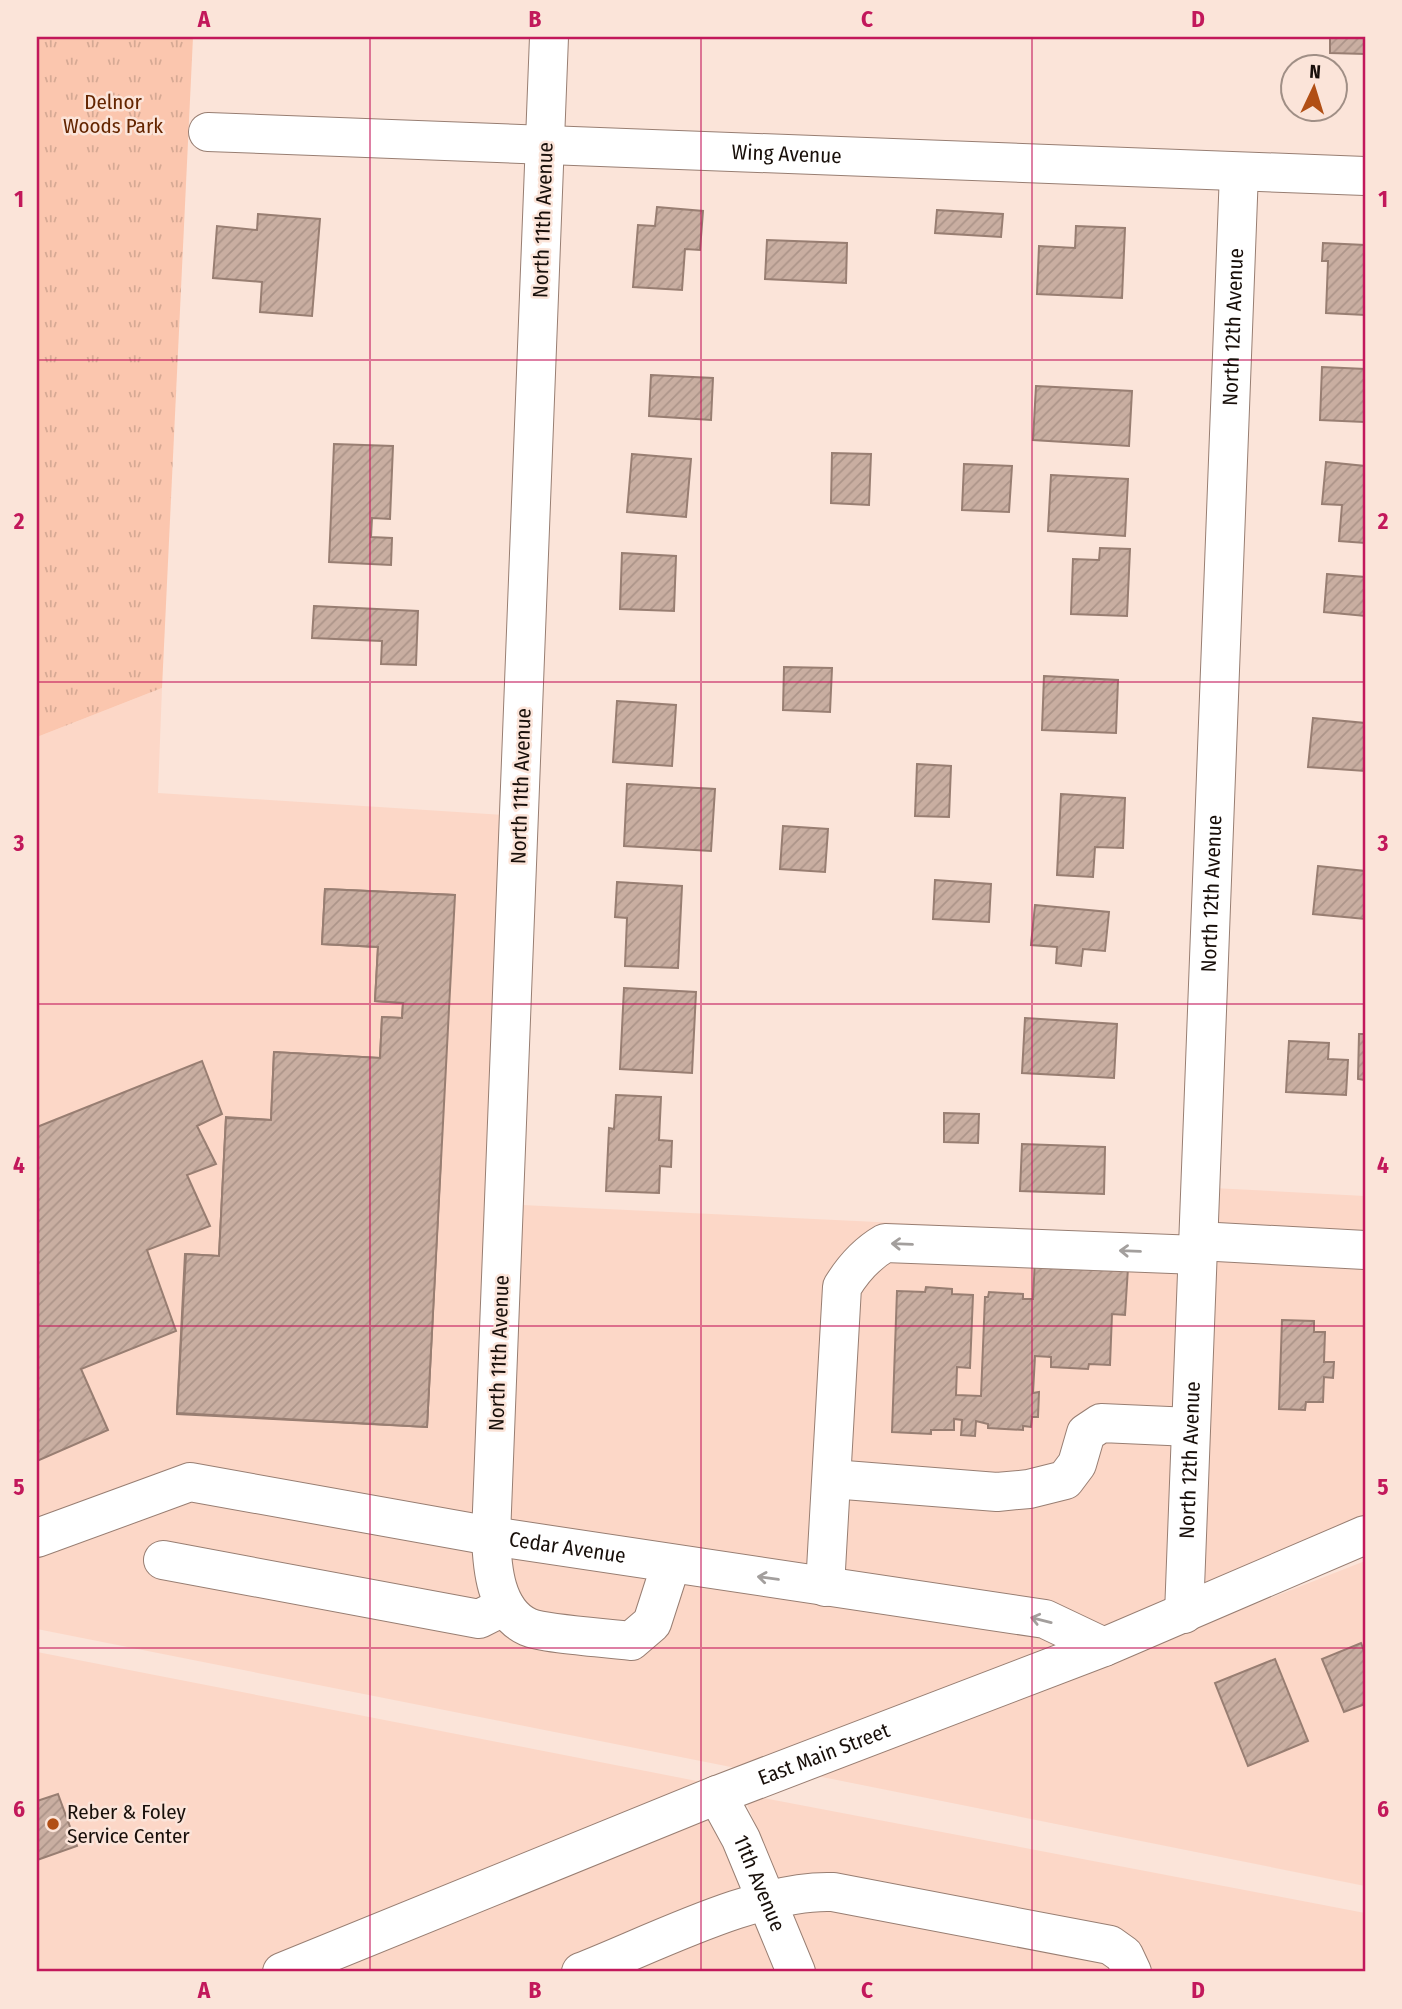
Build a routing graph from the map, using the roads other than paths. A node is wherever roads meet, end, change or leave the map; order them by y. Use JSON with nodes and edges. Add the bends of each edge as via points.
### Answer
{"nodes":[{"id":1,"x":549,"y":37,"type":"edge"},
{"id":2,"x":208,"y":132,"type":"dead end"},
{"id":3,"x":546,"y":145,"type":"junction"},
{"id":4,"x":1239,"y":172,"type":"junction"},
{"id":5,"x":1365,"y":176,"type":"edge"},
{"id":6,"x":1198,"y":1248,"type":"junction"},
{"id":7,"x":1365,"y":1250,"type":"edge"},
{"id":8,"x":1191,"y":1427,"type":"junction"},
{"id":9,"x":832,"y":1479,"type":"junction"},
{"id":10,"x":1365,"y":1535,"type":"edge"},
{"id":11,"x":491,"y":1536,"type":"junction"},
{"id":12,"x":37,"y":1538,"type":"edge"},
{"id":13,"x":163,"y":1560,"type":"dead end"},
{"id":14,"x":671,"y":1564,"type":"junction"},
{"id":15,"x":825,"y":1587,"type":"junction"},
{"id":16,"x":505,"y":1606,"type":"junction"},
{"id":17,"x":1184,"y":1614,"type":"junction"},
{"id":18,"x":1104,"y":1647,"type":"junction"},
{"id":19,"x":717,"y":1795,"type":"junction"},
{"id":20,"x":765,"y":1899,"type":"junction"},
{"id":21,"x":335,"y":1963,"type":"edge"},
{"id":22,"x":282,"y":1972,"type":"edge"},
{"id":23,"x":581,"y":1972,"type":"edge"},
{"id":24,"x":796,"y":1972,"type":"edge"},
{"id":25,"x":1132,"y":1972,"type":"edge"}],
"edges":[{"from":1,"to":3,"type":"street","name":"North 11th Avenue"},
{"from":2,"to":3,"type":"street","name":"Wing Avenue"},
{"from":3,"to":4,"type":"street","name":"Wing Avenue"},
{"from":3,"to":11,"type":"street","name":"North 11th Avenue"},
{"from":4,"to":5,"type":"street","name":"Wing Avenue"},
{"from":4,"to":6,"type":"street","name":"North 12th Avenue"},
{"from":6,"to":7,"type":"street"},
{"from":6,"to":8,"type":"street","name":"North 12th Avenue"},
{"from":6,"to":9,"type":"street","one_way":true,"via":[[885,1243],[871,1251],[842,1287]]},
{"from":8,"to":9,"type":"street","via":[[1101,1423],[1087,1433],[1077,1464],[1065,1480],[1029,1489],[997,1492]]},
{"from":8,"to":17,"type":"street","name":"North 12th Avenue"},
{"from":9,"to":15,"type":"street"},
{"from":10,"to":17,"type":"street","name":"East Main Street"},
{"from":11,"to":12,"type":"street","name":"Cedar Avenue","via":[[190,1482]]},
{"from":11,"to":14,"type":"street","name":"Cedar Avenue"},
{"from":11,"to":16,"type":"street","name":"North 11th Avenue","via":[[493,1572]]},
{"from":13,"to":16,"type":"street","via":[[479,1619]]},
{"from":15,"to":14,"type":"street","name":"Cedar Avenue","one_way":true},
{"from":14,"to":16,"type":"street","via":[[652,1623],[631,1641],[528,1627]]},
{"from":18,"to":15,"type":"street","name":"Cedar Avenue","one_way":true,"via":[[1045,1619]]},
{"from":17,"to":18,"type":"street","name":"East Main Street"},
{"from":18,"to":19,"type":"street","name":"East Main Street"},
{"from":19,"to":20,"type":"street","name":"11th Avenue"},
{"from":19,"to":21,"type":"street","name":"East Main Street"},
{"from":20,"to":23,"type":"street"},
{"from":20,"to":24,"type":"street","name":"11th Avenue"},
{"from":20,"to":25,"type":"street","via":[[833,1892],[1110,1945],[1124,1955]]},
{"from":21,"to":22,"type":"street","name":"East Main Street"}]}
